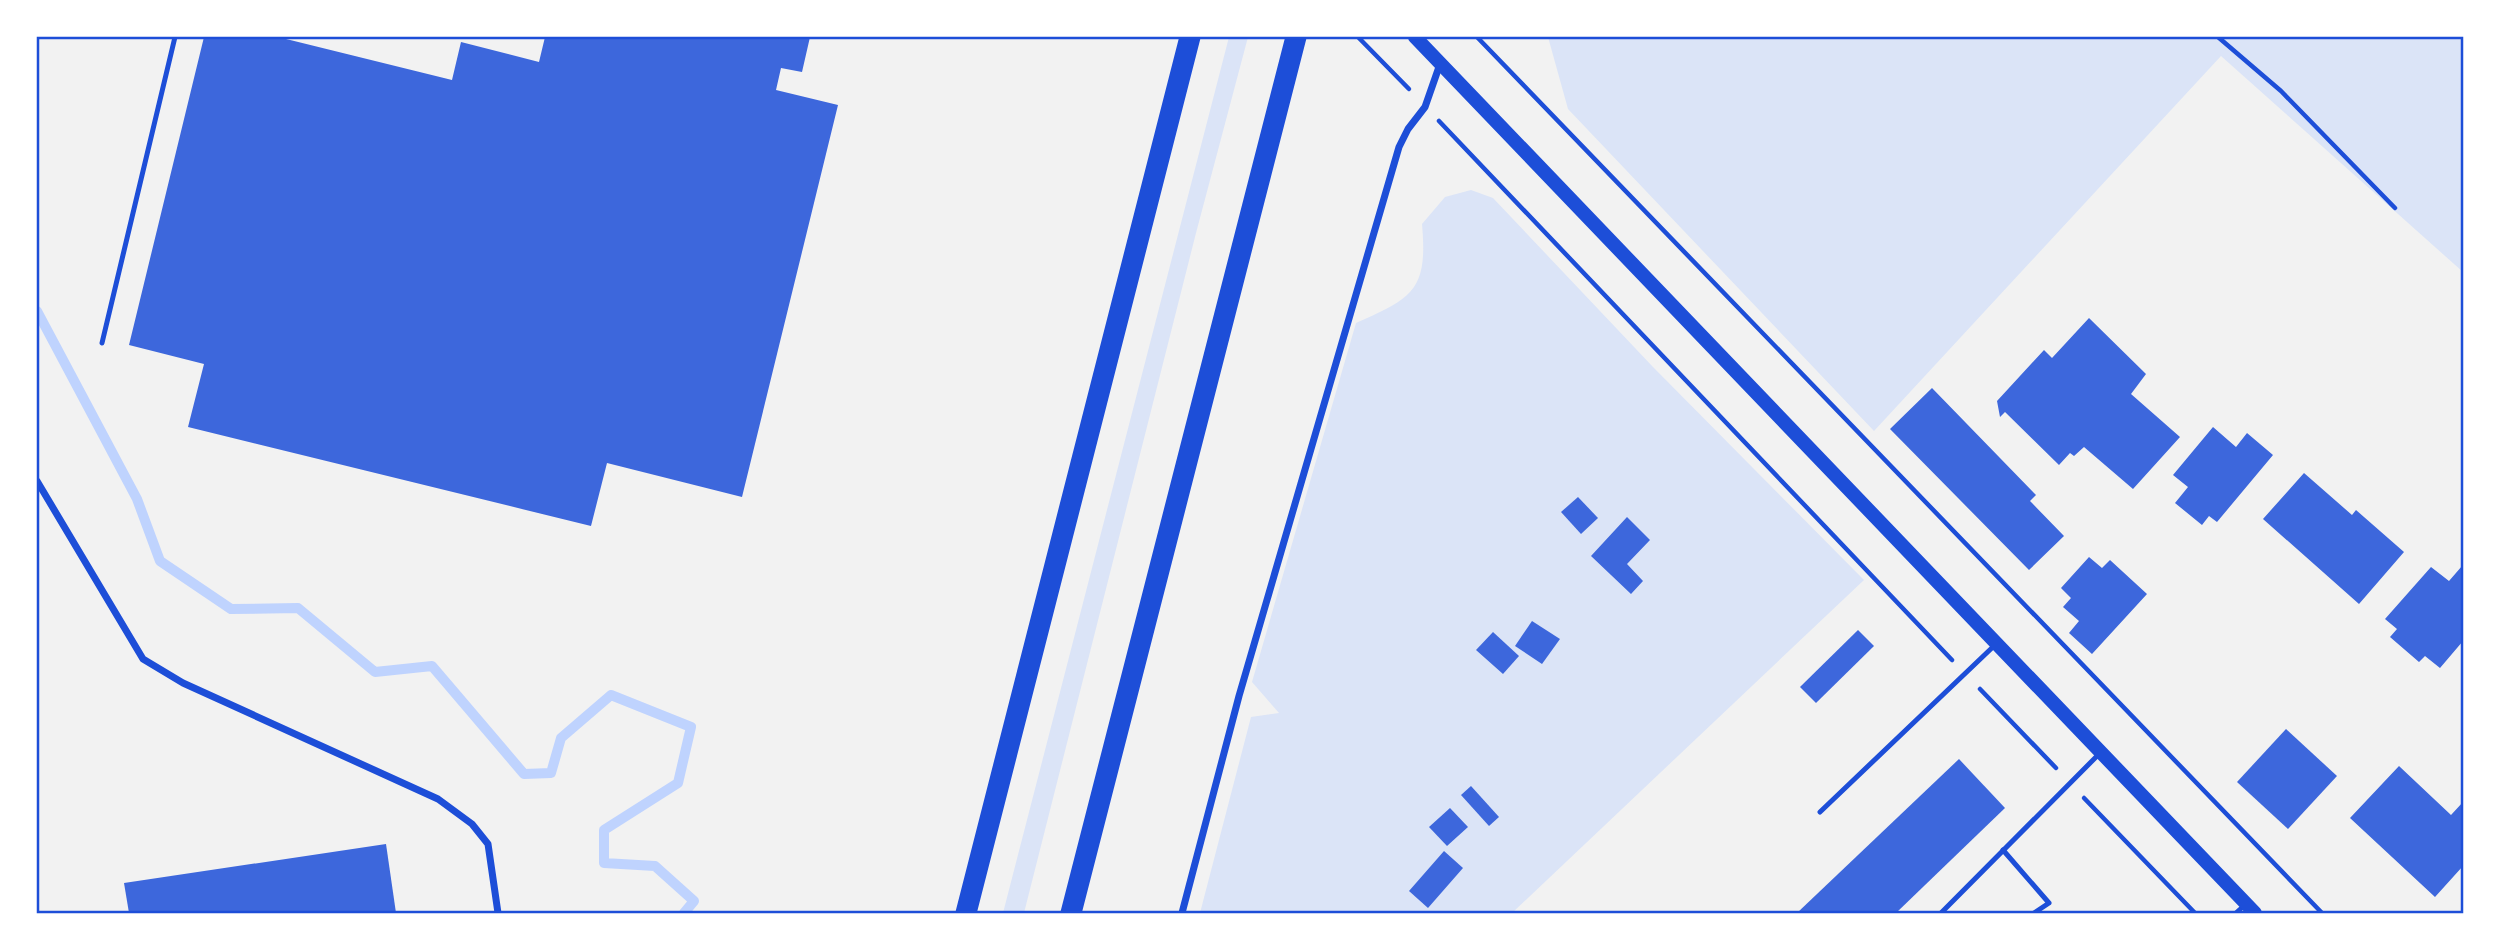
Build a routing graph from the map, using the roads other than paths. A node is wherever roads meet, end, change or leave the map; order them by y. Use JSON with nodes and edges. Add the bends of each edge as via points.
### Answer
{"nodes":[{"id":1,"x":175,"y":37,"type":"edge"},
{"id":2,"x":1190,"y":37,"type":"edge"},
{"id":3,"x":1296,"y":37,"type":"edge"},
{"id":4,"x":1415,"y":37,"type":"edge"},
{"id":5,"x":1440,"y":64,"type":"junction"},
{"id":6,"x":102,"y":343,"type":"dead end"},
{"id":7,"x":37,"y":481,"type":"edge"},
{"id":8,"x":1996,"y":644,"type":"junction"},
{"id":9,"x":2100,"y":752,"type":"junction"},
{"id":10,"x":1821,"y":812,"type":"dead end"},
{"id":11,"x":2004,"y":850,"type":"junction"},
{"id":12,"x":2245,"y":910,"type":"edge"},
{"id":13,"x":498,"y":913,"type":"edge"},
{"id":14,"x":966,"y":913,"type":"edge"},
{"id":15,"x":1071,"y":913,"type":"edge"},
{"id":16,"x":1182,"y":913,"type":"edge"},
{"id":17,"x":1941,"y":913,"type":"edge"},
{"id":18,"x":2034,"y":913,"type":"edge"}],
"edges":[{"from":1,"to":6,"type":"lane"},
{"from":2,"to":14,"type":"highway"},
{"from":3,"to":15,"type":"highway"},
{"from":4,"to":5,"type":"main road"},
{"from":5,"to":8,"type":"main road"},
{"from":5,"to":16,"type":"street","via":[[1425,107],[1399,147],[1239,696]]},
{"from":7,"to":13,"type":"street","via":[[144,659],[183,683],[438,799],[472,824],[488,844]]},
{"from":8,"to":9,"type":"main road"},
{"from":8,"to":10,"type":"lane"},
{"from":9,"to":11,"type":"lane"},
{"from":9,"to":12,"type":"main road"},
{"from":11,"to":17,"type":"lane"},
{"from":11,"to":18,"type":"lane","via":[[2049,903]]}]}
